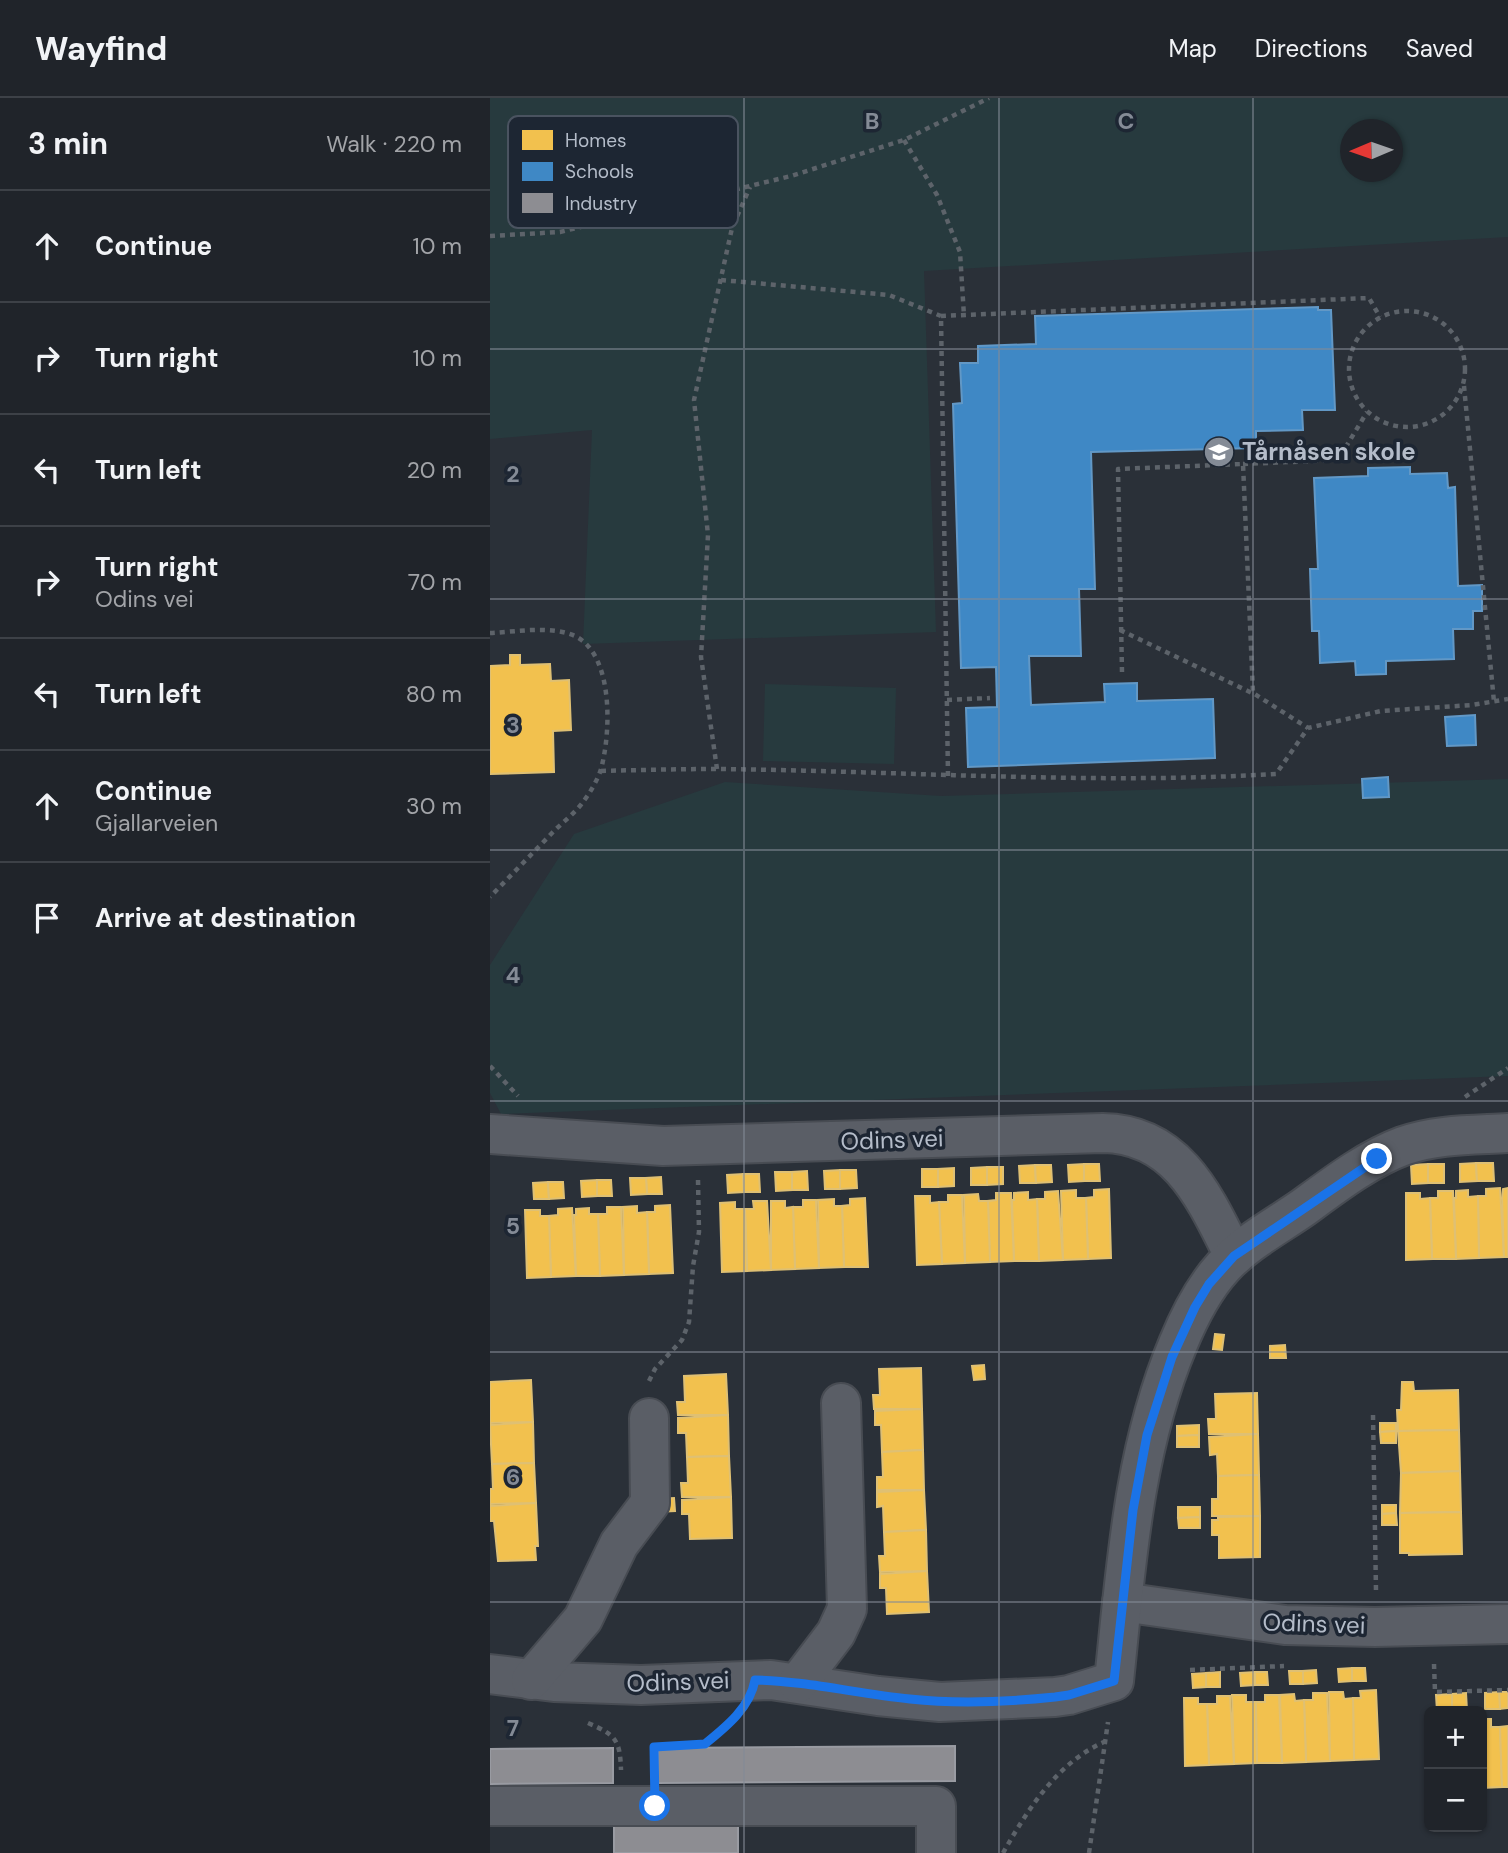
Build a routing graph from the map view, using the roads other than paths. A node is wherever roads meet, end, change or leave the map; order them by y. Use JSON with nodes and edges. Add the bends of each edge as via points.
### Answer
{"nodes":[{"id":1,"x":1508,"y":1133,"type":"edge"},
{"id":2,"x":490,"y":1134,"type":"edge"},
{"id":3,"x":1234,"y":1256,"type":"junction"},
{"id":4,"x":841,"y":1403,"type":"dead end"},
{"id":5,"x":649,"y":1418,"type":"road end"},
{"id":6,"x":1122,"y":1602,"type":"junction"},
{"id":7,"x":1508,"y":1624,"type":"edge"},
{"id":8,"x":490,"y":1674,"type":"edge"},
{"id":9,"x":531,"y":1680,"type":"junction"},
{"id":10,"x":798,"y":1683,"type":"junction"},
{"id":11,"x":490,"y":1806,"type":"edge"},
{"id":12,"x":936,"y":1853,"type":"edge"}],
"edges":[{"from":1,"to":3,"type":"lane","via":[[1403,1146],[1330,1189]]},
{"from":2,"to":3,"type":"lane","name":"Odins vei","via":[[663,1146],[1126,1135],[1147,1142],[1184,1169],[1206,1199]]},
{"from":3,"to":6,"type":"lane","via":[[1195,1307],[1159,1394],[1133,1510]]},
{"from":4,"to":10,"type":"lane","via":[[847,1609],[836,1633]]},
{"from":5,"to":9,"type":"lane","via":[[650,1503],[619,1544],[583,1619]]},
{"from":6,"to":7,"type":"lane","name":"Odins vei","via":[[1273,1624]]},
{"from":6,"to":10,"type":"lane","name":"Odins vei","via":[[1114,1681],[1069,1695],[940,1702]]},
{"from":8,"to":9,"type":"lane","name":"Odins vei"},
{"from":9,"to":10,"type":"lane","name":"Odins vei","via":[[641,1685],[755,1680]]},
{"from":11,"to":12,"type":"lane","via":[[936,1806]]}]}
